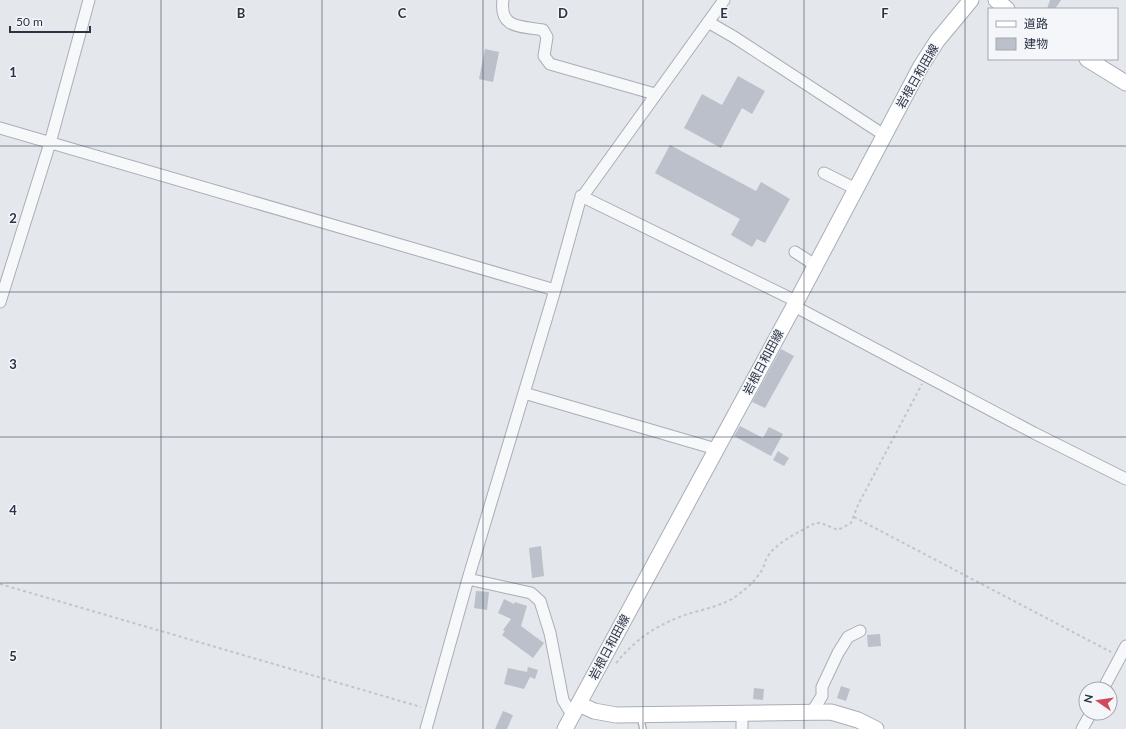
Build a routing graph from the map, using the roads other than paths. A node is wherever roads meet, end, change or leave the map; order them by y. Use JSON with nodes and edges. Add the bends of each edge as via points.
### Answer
{"nodes":[{"id":1,"x":89,"y":0,"type":"edge"},
{"id":2,"x":503,"y":0,"type":"edge"},
{"id":3,"x":724,"y":0,"type":"edge"},
{"id":4,"x":971,"y":0,"type":"edge"},
{"id":5,"x":996,"y":0,"type":"edge"},
{"id":6,"x":1006,"y":8,"type":"edge"},
{"id":7,"x":708,"y":22,"type":"junction"},
{"id":8,"x":1090,"y":60,"type":"edge"},
{"id":9,"x":1126,"y":83,"type":"edge"},
{"id":10,"x":655,"y":94,"type":"junction"},
{"id":11,"x":0,"y":128,"type":"edge"},
{"id":12,"x":884,"y":135,"type":"junction"},
{"id":13,"x":50,"y":143,"type":"junction"},
{"id":14,"x":824,"y":174,"type":"dead end"},
{"id":15,"x":856,"y":189,"type":"junction"},
{"id":16,"x":581,"y":196,"type":"junction"},
{"id":17,"x":794,"y":252,"type":"dead end"},
{"id":18,"x":815,"y":265,"type":"junction"},
{"id":19,"x":555,"y":290,"type":"junction"},
{"id":20,"x":0,"y":302,"type":"edge"},
{"id":21,"x":795,"y":303,"type":"junction"},
{"id":22,"x":524,"y":393,"type":"junction"},
{"id":23,"x":716,"y":449,"type":"junction"},
{"id":24,"x":1126,"y":480,"type":"edge"},
{"id":25,"x":468,"y":579,"type":"junction"},
{"id":26,"x":860,"y":631,"type":"dead end"},
{"id":27,"x":1126,"y":646,"type":"edge"},
{"id":28,"x":1107,"y":681,"type":"edge"},
{"id":29,"x":575,"y":709,"type":"junction"},
{"id":30,"x":812,"y":712,"type":"junction"},
{"id":31,"x":742,"y":714,"type":"junction"},
{"id":32,"x":642,"y":722,"type":"edge"},
{"id":33,"x":860,"y":724,"type":"edge"},
{"id":34,"x":426,"y":729,"type":"edge"},
{"id":35,"x":565,"y":729,"type":"edge"},
{"id":36,"x":742,"y":729,"type":"edge"},
{"id":37,"x":876,"y":729,"type":"edge"}],
"edges":[{"from":1,"to":13,"type":"street"},
{"from":2,"to":10,"type":"street","via":[[502,11],[507,22],[543,30],[547,37],[544,56],[550,64]]},
{"from":3,"to":7,"type":"street"},
{"from":4,"to":12,"type":"main road","name":"岩根日和田線","via":[[937,41]]},
{"from":5,"to":6,"type":"main road"},
{"from":7,"to":10,"type":"street"},
{"from":7,"to":12,"type":"street"},
{"from":8,"to":9,"type":"main road"},
{"from":10,"to":16,"type":"street"},
{"from":11,"to":13,"type":"street"},
{"from":12,"to":15,"type":"main road","name":"岩根日和田線"},
{"from":13,"to":19,"type":"street"},
{"from":13,"to":20,"type":"street"},
{"from":14,"to":15,"type":"street"},
{"from":15,"to":18,"type":"main road","name":"岩根日和田線"},
{"from":16,"to":19,"type":"street"},
{"from":16,"to":21,"type":"street"},
{"from":17,"to":18,"type":"street"},
{"from":18,"to":21,"type":"main road","name":"岩根日和田線"},
{"from":19,"to":22,"type":"street"},
{"from":21,"to":23,"type":"main road","name":"岩根日和田線"},
{"from":21,"to":24,"type":"street","via":[[926,376]]},
{"from":22,"to":23,"type":"street"},
{"from":22,"to":25,"type":"street"},
{"from":23,"to":29,"type":"main road","name":"岩根日和田線"},
{"from":25,"to":29,"type":"street","via":[[532,593],[540,601],[550,633],[563,700]]},
{"from":25,"to":34,"type":"street"},
{"from":26,"to":30,"type":"street","via":[[848,637],[838,652],[822,687],[822,696]]},
{"from":27,"to":28,"type":"street"},
{"from":29,"to":32,"type":"main road"},
{"from":29,"to":35,"type":"main road","name":"岩根日和田線"},
{"from":30,"to":31,"type":"main road"},
{"from":30,"to":33,"type":"main road","via":[[843,714]]},
{"from":31,"to":32,"type":"main road"},
{"from":31,"to":36,"type":"street"},
{"from":33,"to":37,"type":"main road"}]}
